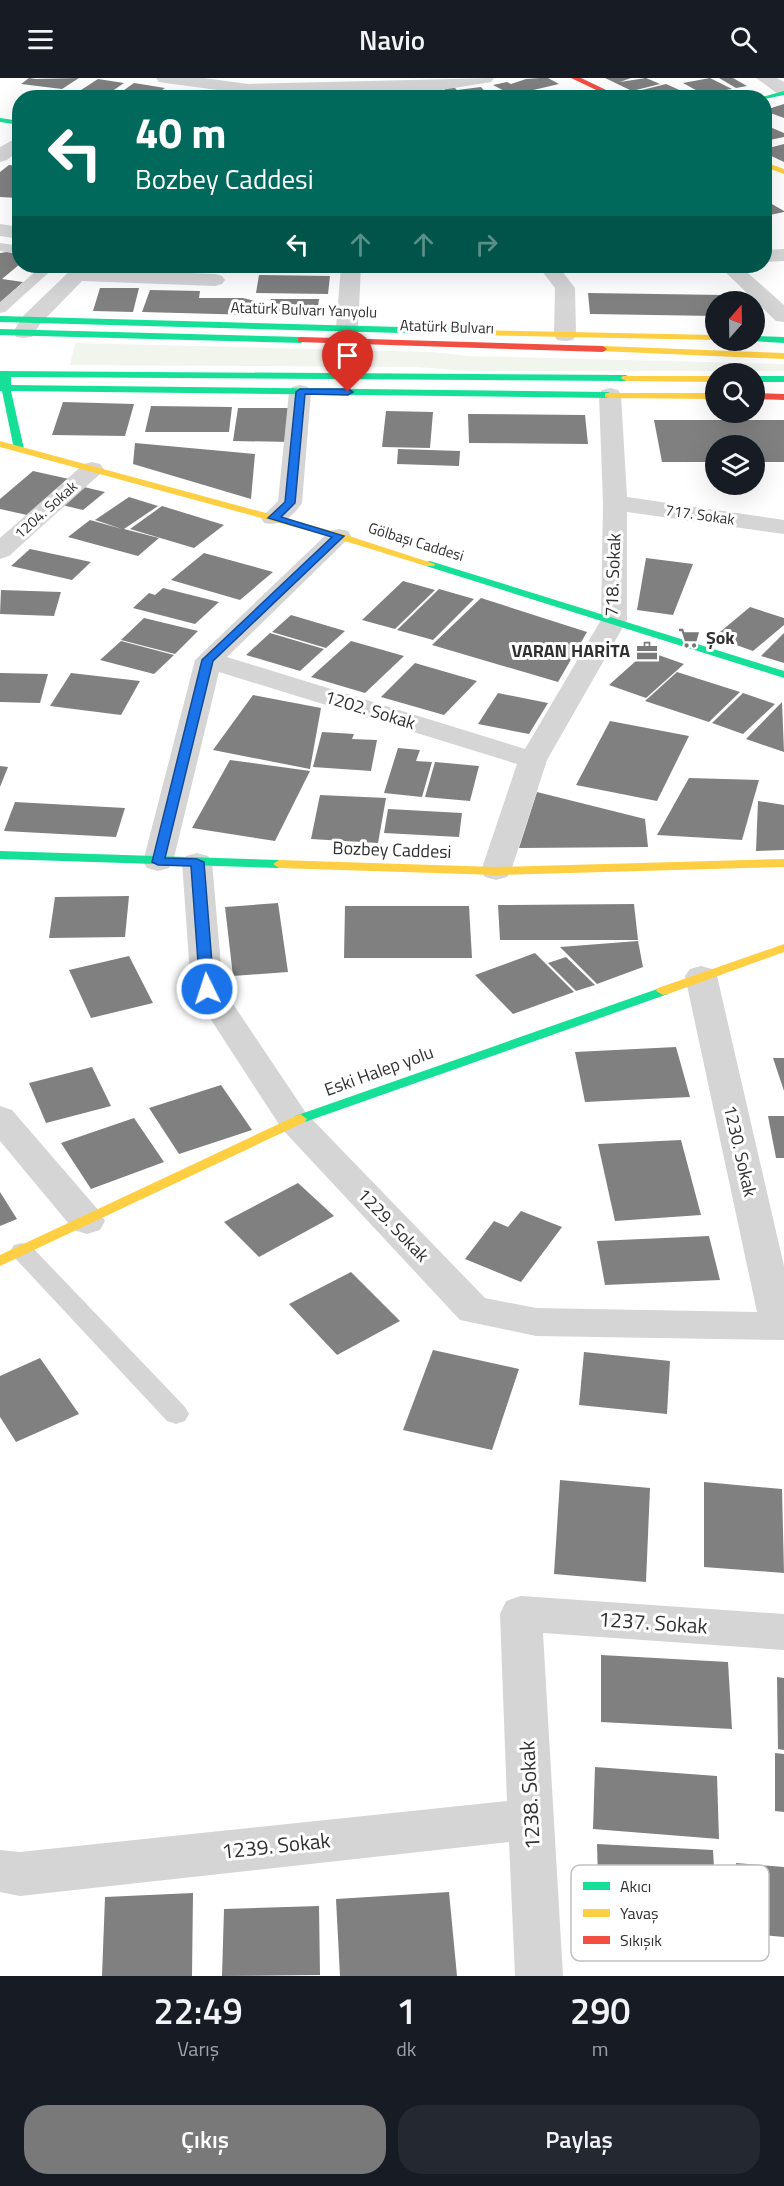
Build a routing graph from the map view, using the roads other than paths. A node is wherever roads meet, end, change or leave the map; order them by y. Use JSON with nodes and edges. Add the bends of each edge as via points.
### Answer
{"nodes":[{"id":1,"x":165,"y":78,"type":"edge"},
{"id":2,"x":342,"y":78,"type":"edge"},
{"id":3,"x":485,"y":78,"type":"edge"},
{"id":4,"x":575,"y":78,"type":"edge"},
{"id":5,"x":765,"y":78,"type":"edge"},
{"id":6,"x":255,"y":83,"type":"edge"},
{"id":7,"x":365,"y":88,"type":"junction"},
{"id":8,"x":277,"y":90,"type":"edge"},
{"id":9,"x":333,"y":90,"type":"edge"},
{"id":10,"x":602,"y":90,"type":"edge"},
{"id":11,"x":784,"y":91,"type":"edge"},
{"id":12,"x":40,"y":273,"type":"edge"},
{"id":13,"x":78,"y":273,"type":"edge"},
{"id":14,"x":121,"y":273,"type":"edge"},
{"id":15,"x":351,"y":273,"type":"edge"},
{"id":16,"x":553,"y":273,"type":"edge"},
{"id":17,"x":737,"y":273,"type":"edge"},
{"id":18,"x":215,"y":280,"type":"dead end"},
{"id":19,"x":3,"y":303,"type":"edge"},
{"id":20,"x":784,"y":316,"type":"edge"},
{"id":21,"x":0,"y":319,"type":"edge"},
{"id":22,"x":347,"y":328,"type":"junction"},
{"id":23,"x":0,"y":332,"type":"edge"},
{"id":24,"x":25,"y":332,"type":"junction"},
{"id":25,"x":565,"y":334,"type":"junction"},
{"id":26,"x":705,"y":338,"type":"edge"},
{"id":27,"x":765,"y":339,"type":"edge"},
{"id":28,"x":784,"y":340,"type":"edge"},
{"id":29,"x":784,"y":356,"type":"edge"},
{"id":30,"x":5,"y":377,"type":"edge"},
{"id":31,"x":705,"y":379,"type":"edge"},
{"id":32,"x":765,"y":379,"type":"edge"},
{"id":33,"x":784,"y":379,"type":"edge"},
{"id":34,"x":300,"y":392,"type":"junction"},
{"id":35,"x":610,"y":395,"type":"junction"},
{"id":36,"x":705,"y":396,"type":"edge"},
{"id":37,"x":765,"y":396,"type":"edge"},
{"id":38,"x":784,"y":397,"type":"edge"},
{"id":39,"x":0,"y":444,"type":"edge"},
{"id":40,"x":19,"y":449,"type":"junction"},
{"id":41,"x":92,"y":469,"type":"junction"},
{"id":42,"x":615,"y":503,"type":"junction"},
{"id":43,"x":273,"y":518,"type":"junction"},
{"id":44,"x":784,"y":527,"type":"edge"},
{"id":45,"x":339,"y":536,"type":"junction"},
{"id":46,"x":0,"y":551,"type":"edge"},
{"id":47,"x":614,"y":620,"type":"junction"},
{"id":48,"x":208,"y":660,"type":"junction"},
{"id":49,"x":784,"y":675,"type":"edge"},
{"id":50,"x":532,"y":760,"type":"junction"},
{"id":51,"x":0,"y":855,"type":"edge"},
{"id":52,"x":158,"y":862,"type":"junction"},
{"id":53,"x":197,"y":862,"type":"junction"},
{"id":54,"x":784,"y":863,"type":"edge"},
{"id":55,"x":496,"y":871,"type":"junction"},
{"id":56,"x":784,"y":948,"type":"edge"},
{"id":57,"x":701,"y":976,"type":"junction"},
{"id":58,"x":0,"y":1118,"type":"edge"},
{"id":59,"x":294,"y":1121,"type":"junction"},
{"id":60,"x":87,"y":1221,"type":"junction"},
{"id":61,"x":11,"y":1256,"type":"edge"},
{"id":62,"x":782,"y":1326,"type":"edge"},
{"id":63,"x":176,"y":1414,"type":"dead end"},
{"id":64,"x":521,"y":1614,"type":"joint"},
{"id":65,"x":784,"y":1632,"type":"edge"},
{"id":66,"x":532,"y":1819,"type":"junction"},
{"id":67,"x":10,"y":1872,"type":"edge"},
{"id":68,"x":539,"y":1976,"type":"edge"}],
"edges":[{"from":1,"to":6,"type":"street"},
{"from":2,"to":7,"type":"street"},
{"from":3,"to":7,"type":"street","via":[[435,86]]},
{"from":4,"to":10,"type":"main road"},
{"from":5,"to":11,"type":"street"},
{"from":6,"to":8,"type":"street"},
{"from":7,"to":9,"type":"street"},
{"from":12,"to":19,"type":"lane"},
{"from":13,"to":24,"type":"street"},
{"from":14,"to":18,"type":"street"},
{"from":15,"to":22,"type":"street"},
{"from":16,"to":25,"type":"street","via":[[565,288]]},
{"from":17,"to":20,"type":"street"},
{"from":21,"to":24,"type":"main road","name":"Atatürk Bulvarı Yanyolu"},
{"from":22,"to":24,"type":"main road","name":"Atatürk Bulvarı Yanyolu"},
{"from":22,"to":25,"type":"main road","name":"Atatürk Bulvarı Yanyolu"},
{"from":23,"to":24,"type":"main road","name":"Atatürk Bulvarı"},
{"from":24,"to":29,"type":"main road","name":"Atatürk Bulvarı"},
{"from":25,"to":26,"type":"main road","name":"Atatürk Bulvarı Yanyolu"},
{"from":27,"to":28,"type":"main road"},
{"from":30,"to":31,"type":"main road","via":[[404,375]]},
{"from":30,"to":34,"type":"main road"},
{"from":30,"to":40,"type":"main road"},
{"from":32,"to":33,"type":"main road"},
{"from":34,"to":35,"type":"main road"},
{"from":34,"to":43,"type":"street","via":[[290,503]]},
{"from":35,"to":36,"type":"main road"},
{"from":35,"to":42,"type":"street","name":"718. Sokak"},
{"from":37,"to":38,"type":"main road"},
{"from":39,"to":40,"type":"main road","name":"Gölbaşı Caddesi"},
{"from":40,"to":41,"type":"main road","name":"Gölbaşı Caddesi"},
{"from":41,"to":43,"type":"main road","name":"Gölbaşı Caddesi"},
{"from":41,"to":46,"type":"street","name":"1204. Sokak"},
{"from":42,"to":44,"type":"street","name":"717. Sokak"},
{"from":42,"to":47,"type":"street","name":"718. Sokak"},
{"from":43,"to":45,"type":"main road","name":"Gölbaşı Caddesi"},
{"from":45,"to":47,"type":"main road","name":"Gölbaşı Caddesi"},
{"from":45,"to":48,"type":"street"},
{"from":47,"to":49,"type":"main road","name":"Gölbaşı Caddesi"},
{"from":47,"to":50,"type":"street","name":"718. Sokak"},
{"from":48,"to":50,"type":"street","name":"1202. Sokak"},
{"from":48,"to":52,"type":"street"},
{"from":50,"to":55,"type":"street","name":"718. Sokak"},
{"from":51,"to":52,"type":"main road","name":"Bozbey Caddesi"},
{"from":52,"to":53,"type":"main road","name":"Bozbey Caddesi"},
{"from":53,"to":55,"type":"main road","name":"Bozbey Caddesi"},
{"from":53,"to":59,"type":"street","name":"1229. Sokak","via":[[207,989]]},
{"from":54,"to":55,"type":"main road","name":"Bozbey Caddesi"},
{"from":56,"to":57,"type":"main road","name":"Eski Halep yolu"},
{"from":57,"to":59,"type":"main road","name":"Eski Halep yolu"},
{"from":57,"to":62,"type":"street","name":"1230. Sokak"},
{"from":58,"to":60,"type":"street"},
{"from":59,"to":60,"type":"main road","name":"Eski Halep yolu"},
{"from":59,"to":62,"type":"street","name":"1229. Sokak","via":[[473,1310],[536,1322]]},
{"from":60,"to":61,"type":"main road","name":"Eski Halep yolu"},
{"from":61,"to":63,"type":"lane"},
{"from":64,"to":65,"type":"street","name":"1237. Sokak"},
{"from":64,"to":66,"type":"street","name":"1238. Sokak"},
{"from":66,"to":67,"type":"street","name":"1239. Sokak"},
{"from":66,"to":68,"type":"street","name":"1238. Sokak"}]}
